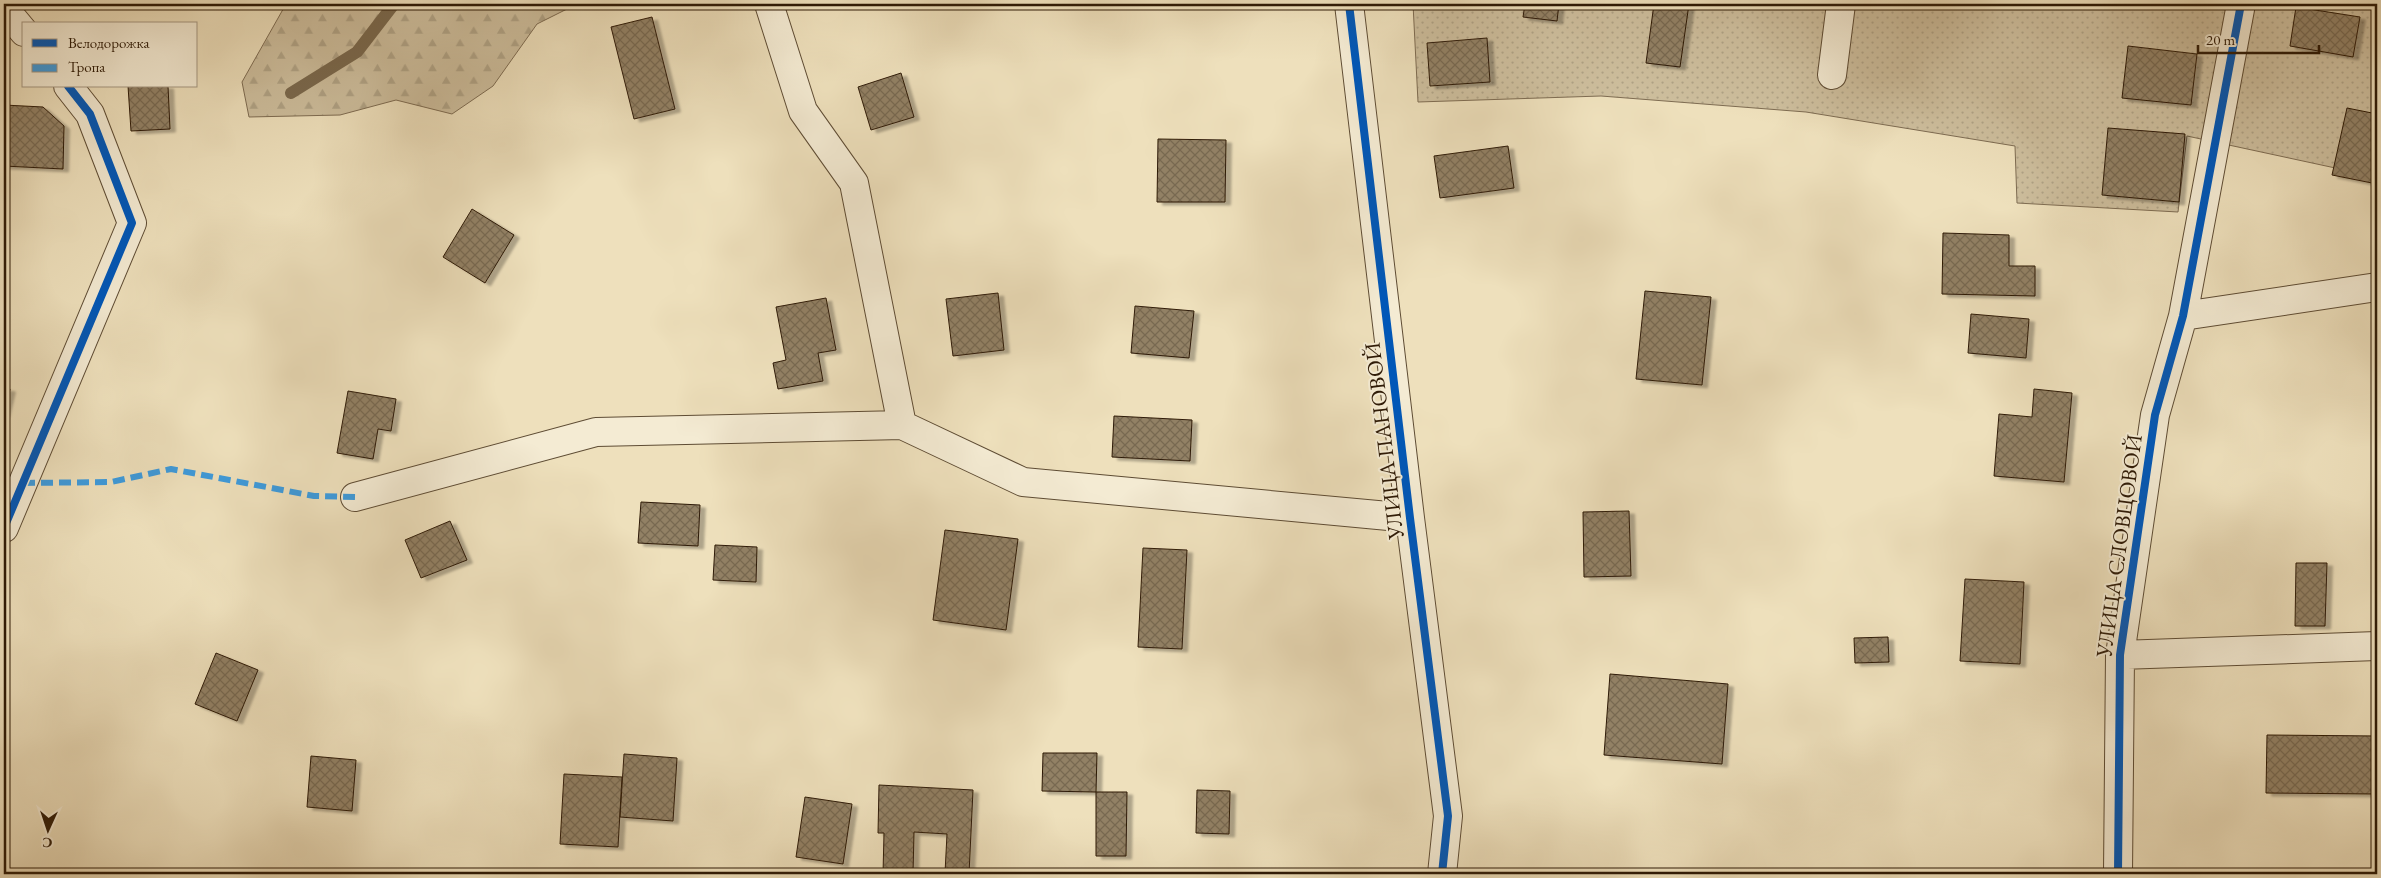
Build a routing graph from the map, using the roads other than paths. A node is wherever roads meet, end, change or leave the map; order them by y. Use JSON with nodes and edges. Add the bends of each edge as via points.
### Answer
{"nodes":[{"id":1,"x":770,"y":4,"type":"edge"},
{"id":2,"x":1350,"y":4,"type":"edge"},
{"id":3,"x":1841,"y":4,"type":"edge"},
{"id":4,"x":2241,"y":4,"type":"edge"},
{"id":5,"x":4,"y":8,"type":"edge"},
{"id":6,"x":22,"y":30,"type":"edge"},
{"id":7,"x":1832,"y":76,"type":"dead end"},
{"id":8,"x":70,"y":88,"type":"edge"},
{"id":9,"x":2377,"y":287,"type":"edge"},
{"id":10,"x":2183,"y":316,"type":"junction"},
{"id":11,"x":902,"y":425,"type":"junction"},
{"id":12,"x":354,"y":497,"type":"dead end"},
{"id":13,"x":1410,"y":518,"type":"junction"},
{"id":14,"x":4,"y":528,"type":"edge"},
{"id":15,"x":2377,"y":646,"type":"edge"},
{"id":16,"x":2120,"y":655,"type":"junction"},
{"id":17,"x":1442,"y":874,"type":"edge"},
{"id":18,"x":2118,"y":874,"type":"edge"}],
"edges":[{"from":1,"to":11,"type":"street","via":[[803,111],[854,183]]},
{"from":2,"to":13,"type":"street","name":"УЛИЦА ПАНОВОЙ"},
{"from":3,"to":7,"type":"street"},
{"from":4,"to":10,"type":"street","name":"УЛИЦА СЛОВЦОВОЙ"},
{"from":5,"to":6,"type":"street"},
{"from":8,"to":14,"type":"street","via":[[90,114],[132,224]]},
{"from":9,"to":10,"type":"street"},
{"from":10,"to":16,"type":"street","name":"УЛИЦА СЛОВЦОВОЙ","via":[[2155,415]]},
{"from":11,"to":12,"type":"street","via":[[596,432]]},
{"from":11,"to":13,"type":"street","via":[[1023,482]]},
{"from":13,"to":17,"type":"street","name":"УЛИЦА ПАНОВОЙ","via":[[1448,816]]},
{"from":15,"to":16,"type":"street"},
{"from":16,"to":18,"type":"street","name":"УЛИЦА СЛОВЦОВОЙ"}]}
